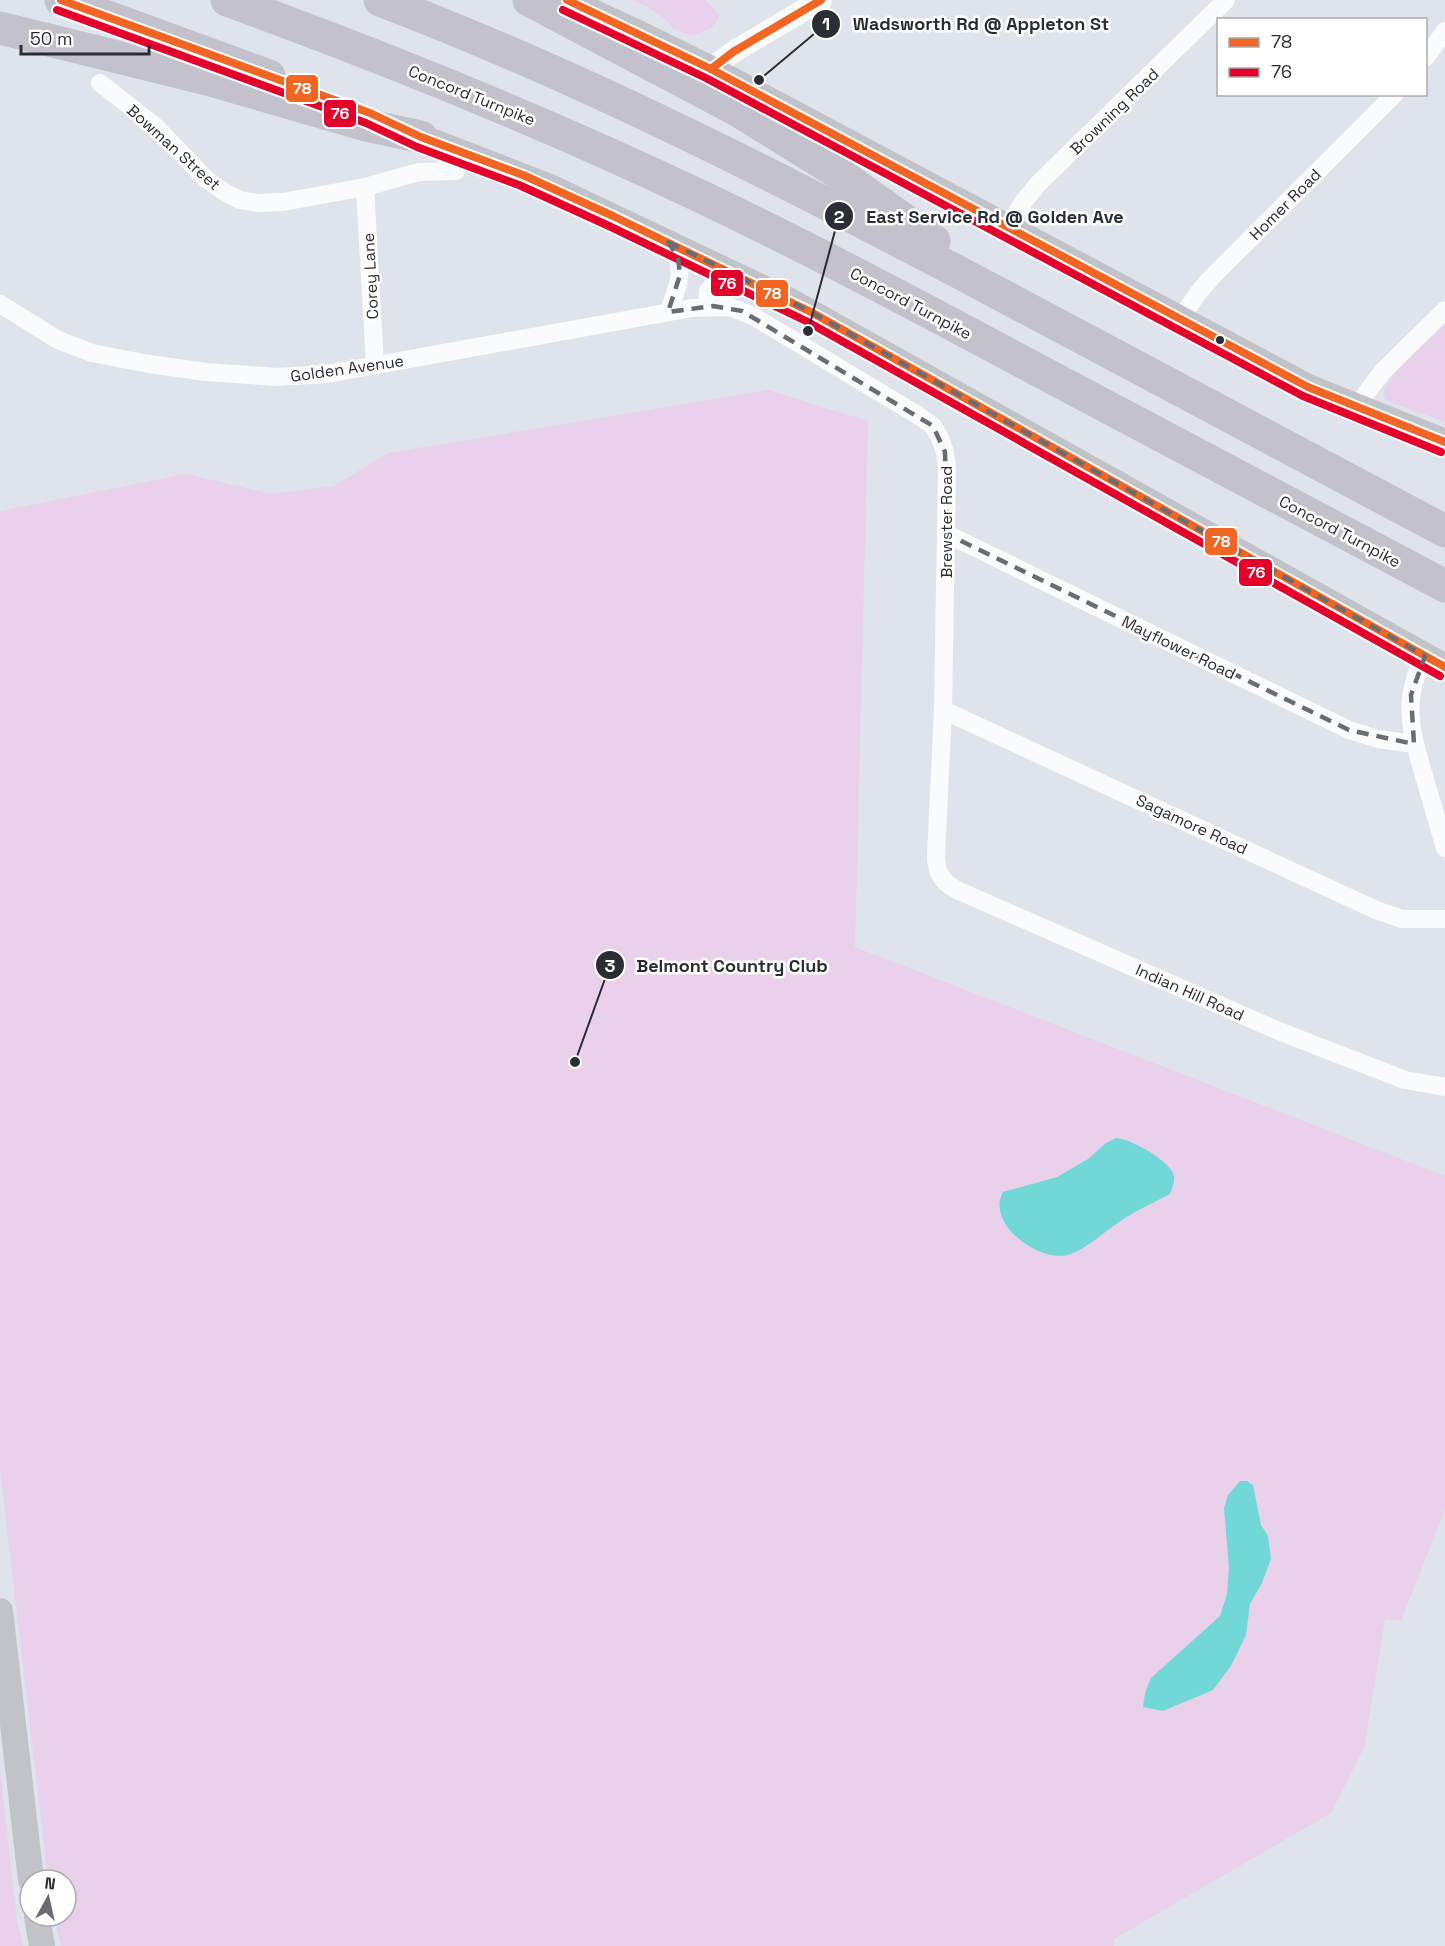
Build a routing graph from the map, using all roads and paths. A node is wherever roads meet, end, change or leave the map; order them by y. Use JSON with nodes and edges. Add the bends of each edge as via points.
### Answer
{"nodes":[{"id":1,"x":61,"y":0,"type":"edge"},
{"id":2,"x":227,"y":0,"type":"edge"},
{"id":3,"x":380,"y":0,"type":"edge"},
{"id":4,"x":529,"y":0,"type":"edge"},
{"id":5,"x":567,"y":0,"type":"edge"},
{"id":6,"x":821,"y":0,"type":"edge"},
{"id":7,"x":1226,"y":0,"type":"edge"},
{"id":8,"x":0,"y":28,"type":"edge"},
{"id":9,"x":1445,"y":31,"type":"edge"},
{"id":10,"x":1427,"y":54,"type":"edge"},
{"id":11,"x":711,"y":69,"type":"junction"},
{"id":12,"x":100,"y":83,"type":"dead end"},
{"id":13,"x":1393,"y":96,"type":"edge"},
{"id":14,"x":421,"y":137,"type":"junction"},
{"id":15,"x":456,"y":171,"type":"dead end"},
{"id":16,"x":365,"y":187,"type":"junction"},
{"id":17,"x":1008,"y":226,"type":"junction"},
{"id":18,"x":668,"y":242,"type":"junction"},
{"id":19,"x":724,"y":269,"type":"junction"},
{"id":20,"x":1007,"y":298,"type":"junction"},
{"id":21,"x":0,"y":304,"type":"edge"},
{"id":22,"x":706,"y":306,"type":"junction"},
{"id":23,"x":1445,"y":310,"type":"edge"},
{"id":24,"x":668,"y":312,"type":"junction"},
{"id":25,"x":1181,"y":318,"type":"junction"},
{"id":26,"x":375,"y":365,"type":"junction"},
{"id":27,"x":1356,"y":407,"type":"junction"},
{"id":28,"x":1445,"y":442,"type":"edge"},
{"id":29,"x":1445,"y":531,"type":"edge"},
{"id":30,"x":947,"y":534,"type":"junction"},
{"id":31,"x":1445,"y":586,"type":"edge"},
{"id":32,"x":1435,"y":661,"type":"edge"},
{"id":33,"x":943,"y":710,"type":"junction"},
{"id":34,"x":1414,"y":744,"type":"junction"},
{"id":35,"x":1445,"y":848,"type":"edge"},
{"id":36,"x":942,"y":880,"type":"joint"},
{"id":37,"x":1445,"y":919,"type":"edge"},
{"id":38,"x":1445,"y":1087,"type":"edge"},
{"id":39,"x":0,"y":1611,"type":"edge"},
{"id":40,"x":30,"y":1868,"type":"edge"},
{"id":41,"x":39,"y":1928,"type":"edge"},
{"id":42,"x":42,"y":1946,"type":"edge"}],
"edges":[{"from":1,"to":14,"type":"highway","via":[[370,113]]},
{"from":2,"to":31,"type":"highway","name":"Concord Turnpike","via":[[477,97],[704,198],[879,285]]},
{"from":3,"to":20,"type":"highway","via":[[517,55],[669,124]]},
{"from":4,"to":20,"type":"highway","via":[[717,98],[815,158],[910,223]]},
{"from":5,"to":11,"type":"main road"},
{"from":6,"to":11,"type":"street"},
{"from":7,"to":17,"type":"street","name":"Browning Road","via":[[1039,183]]},
{"from":8,"to":14,"type":"highway"},
{"from":9,"to":10,"type":"street"},
{"from":11,"to":17,"type":"main road"},
{"from":12,"to":16,"type":"street","name":"Bowman Street","via":[[155,126],[196,171],[240,200],[265,203]]},
{"from":13,"to":25,"type":"street","name":"Homer Road","via":[[1211,278]]},
{"from":14,"to":18,"type":"main road","via":[[532,179]]},
{"from":15,"to":16,"type":"street","name":"Bowman Street","via":[[419,172]]},
{"from":16,"to":26,"type":"street","name":"Corey Lane"},
{"from":17,"to":25,"type":"main road"},
{"from":18,"to":19,"type":"main road"},
{"from":18,"to":24,"type":"street","via":[[678,256],[680,275]]},
{"from":19,"to":22,"type":"street","via":[[708,291]]},
{"from":19,"to":32,"type":"main road","via":[[811,312]]},
{"from":20,"to":29,"type":"highway"},
{"from":21,"to":26,"type":"street","name":"Golden Avenue","via":[[68,345],[149,364],[283,377]]},
{"from":22,"to":24,"type":"street","name":"Golden Avenue"},
{"from":22,"to":30,"type":"street","name":"Brewster Road","via":[[730,307],[753,316],[933,426],[946,460]]},
{"from":23,"to":27,"type":"street","via":[[1382,372]]},
{"from":24,"to":26,"type":"street","name":"Golden Avenue"},
{"from":25,"to":27,"type":"main road","via":[[1308,387]]},
{"from":27,"to":28,"type":"main road"},
{"from":30,"to":33,"type":"street","name":"Brewster Road"},
{"from":30,"to":34,"type":"street","name":"Mayflower Road","via":[[1349,730]]},
{"from":32,"to":34,"type":"street","via":[[1414,678],[1410,721]]},
{"from":33,"to":36,"type":"street","name":"Brewster Road","via":[[936,856]]},
{"from":33,"to":37,"type":"street","name":"Sagamore Road","via":[[1376,910],[1402,919]]},
{"from":34,"to":35,"type":"street"},
{"from":36,"to":38,"type":"street","name":"Indian Hill Road","via":[[1281,1032],[1405,1080]]},
{"from":39,"to":40,"type":"main road"},
{"from":41,"to":42,"type":"main road"}]}
